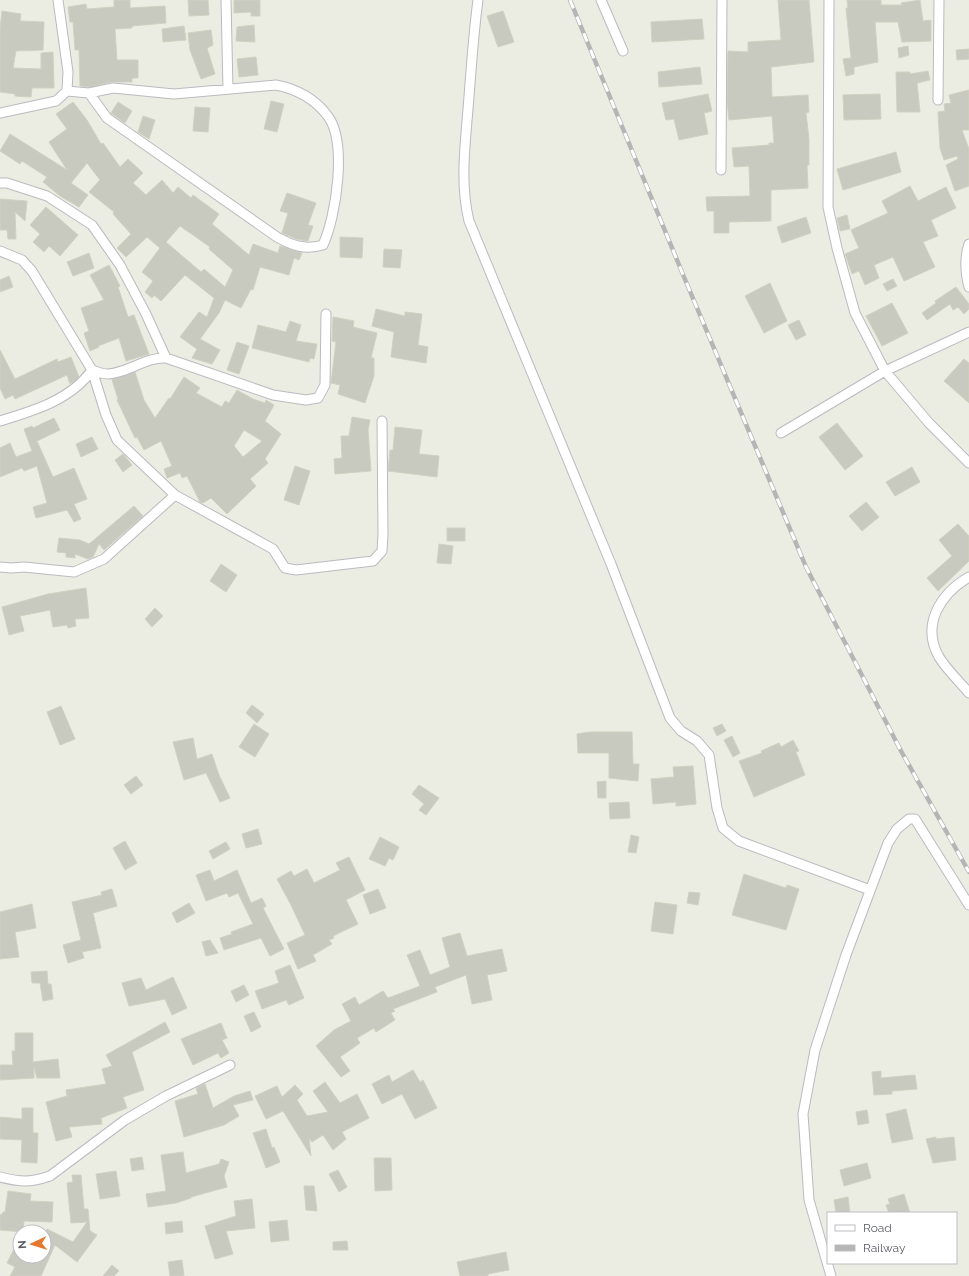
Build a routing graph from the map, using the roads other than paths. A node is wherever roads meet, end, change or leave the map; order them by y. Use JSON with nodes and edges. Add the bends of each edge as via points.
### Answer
{"nodes":[{"id":1,"x":58,"y":0,"type":"edge"},
{"id":2,"x":226,"y":0,"type":"edge"},
{"id":3,"x":478,"y":0,"type":"edge"},
{"id":4,"x":601,"y":0,"type":"edge"},
{"id":5,"x":722,"y":0,"type":"edge"},
{"id":6,"x":829,"y":0,"type":"edge"},
{"id":7,"x":939,"y":0,"type":"edge"},
{"id":8,"x":623,"y":51,"type":"dead end"},
{"id":9,"x":228,"y":89,"type":"junction"},
{"id":10,"x":67,"y":91,"type":"junction"},
{"id":11,"x":89,"y":92,"type":"junction"},
{"id":12,"x":938,"y":100,"type":"dead end"},
{"id":13,"x":0,"y":113,"type":"edge"},
{"id":14,"x":721,"y":170,"type":"dead end"},
{"id":15,"x":0,"y":183,"type":"edge"},
{"id":16,"x":969,"y":244,"type":"edge"},
{"id":17,"x":0,"y":251,"type":"edge"},
{"id":18,"x":969,"y":287,"type":"edge"},
{"id":19,"x":326,"y":314,"type":"dead end"},
{"id":20,"x":969,"y":332,"type":"edge"},
{"id":21,"x":166,"y":358,"type":"junction"},
{"id":22,"x":92,"y":370,"type":"junction"},
{"id":23,"x":885,"y":370,"type":"junction"},
{"id":24,"x":0,"y":421,"type":"edge"},
{"id":25,"x":382,"y":421,"type":"dead end"},
{"id":26,"x":781,"y":433,"type":"dead end"},
{"id":27,"x":969,"y":463,"type":"edge"},
{"id":28,"x":175,"y":495,"type":"junction"},
{"id":29,"x":0,"y":567,"type":"edge"},
{"id":30,"x":969,"y":577,"type":"edge"},
{"id":31,"x":969,"y":693,"type":"edge"},
{"id":32,"x":870,"y":890,"type":"junction"},
{"id":33,"x":969,"y":905,"type":"edge"},
{"id":34,"x":230,"y":1065,"type":"dead end"},
{"id":35,"x":0,"y":1176,"type":"edge"},
{"id":36,"x":827,"y":1262,"type":"edge"},
{"id":37,"x":828,"y":1264,"type":"edge"},
{"id":38,"x":831,"y":1276,"type":"edge"}],
"edges":[{"from":1,"to":10,"type":"street","via":[[68,72]]},
{"from":2,"to":9,"type":"street"},
{"from":3,"to":32,"type":"street","via":[[463,165],[464,201],[469,222],[611,564],[670,718],[681,732],[697,741],[709,755],[717,808],[723,828],[738,841]]},
{"from":4,"to":8,"type":"street"},
{"from":5,"to":14,"type":"street"},
{"from":6,"to":23,"type":"street","via":[[828,207],[856,313]]},
{"from":7,"to":12,"type":"street"},
{"from":9,"to":11,"type":"street","via":[[174,94],[113,88]]},
{"from":9,"to":11,"type":"street","via":[[276,84],[305,95],[329,116],[337,138],[337,185],[330,230],[323,245],[301,248],[277,237],[107,118]]},
{"from":10,"to":11,"type":"street"},
{"from":10,"to":13,"type":"street","via":[[56,101]]},
{"from":15,"to":21,"type":"street","via":[[47,196],[92,225],[120,265]]},
{"from":16,"to":18,"type":"street","via":[[965,272]]},
{"from":17,"to":22,"type":"street","via":[[22,260],[32,271]]},
{"from":19,"to":21,"type":"street","via":[[325,384],[318,398],[306,400],[273,395]]},
{"from":20,"to":23,"type":"street"},
{"from":21,"to":22,"type":"street","via":[[156,358],[116,373],[106,374]]},
{"from":22,"to":24,"type":"street","via":[[84,382],[68,394],[29,412]]},
{"from":22,"to":28,"type":"street","via":[[117,440]]},
{"from":23,"to":26,"type":"street"},
{"from":23,"to":27,"type":"street","via":[[929,423]]},
{"from":25,"to":28,"type":"street","via":[[383,539],[382,551],[373,561],[296,570],[285,568],[274,549]]},
{"from":28,"to":29,"type":"street","via":[[104,559],[74,572],[24,566]]},
{"from":30,"to":31,"type":"street","via":[[937,608],[932,624],[932,642],[940,658]]},
{"from":32,"to":33,"type":"street","via":[[888,843],[897,829],[909,819],[915,819]]},
{"from":32,"to":36,"type":"street","via":[[815,1050],[803,1114],[809,1200]]},
{"from":34,"to":35,"type":"street","via":[[124,1120],[50,1176],[24,1182]]},
{"from":37,"to":38,"type":"street"}]}
